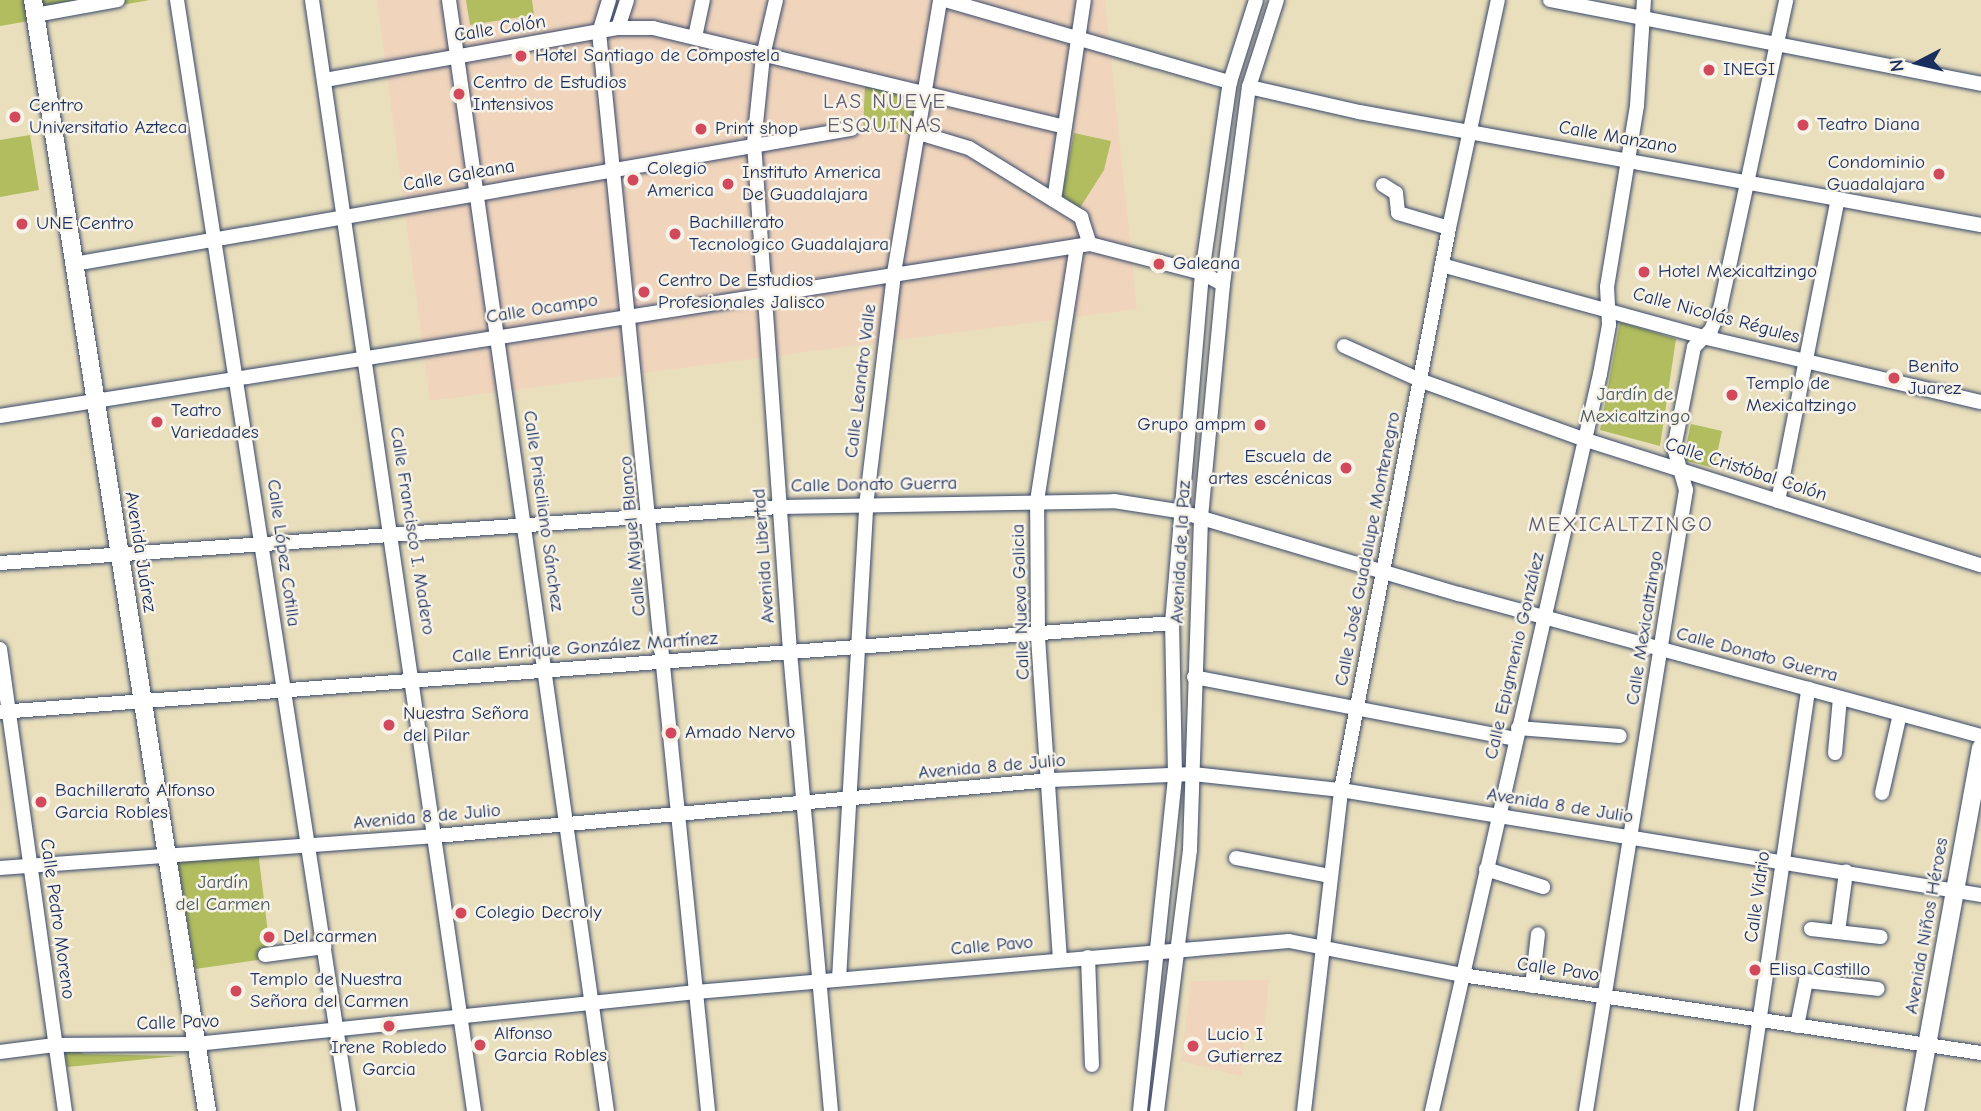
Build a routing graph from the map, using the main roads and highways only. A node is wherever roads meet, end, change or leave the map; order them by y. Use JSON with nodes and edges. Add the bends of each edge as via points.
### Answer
{"nodes":[{"id":1,"x":34,"y":4,"type":"edge"},
{"id":2,"x":1981,"y":748,"type":"edge"},
{"id":3,"x":208,"y":1111,"type":"edge"},
{"id":4,"x":1915,"y":1111,"type":"edge"}],
"edges":[{"from":1,"to":3,"type":"main road","name":"Avenida Juárez"},
{"from":2,"to":4,"type":"main road","name":"Avenida Niños Héroes"}]}
